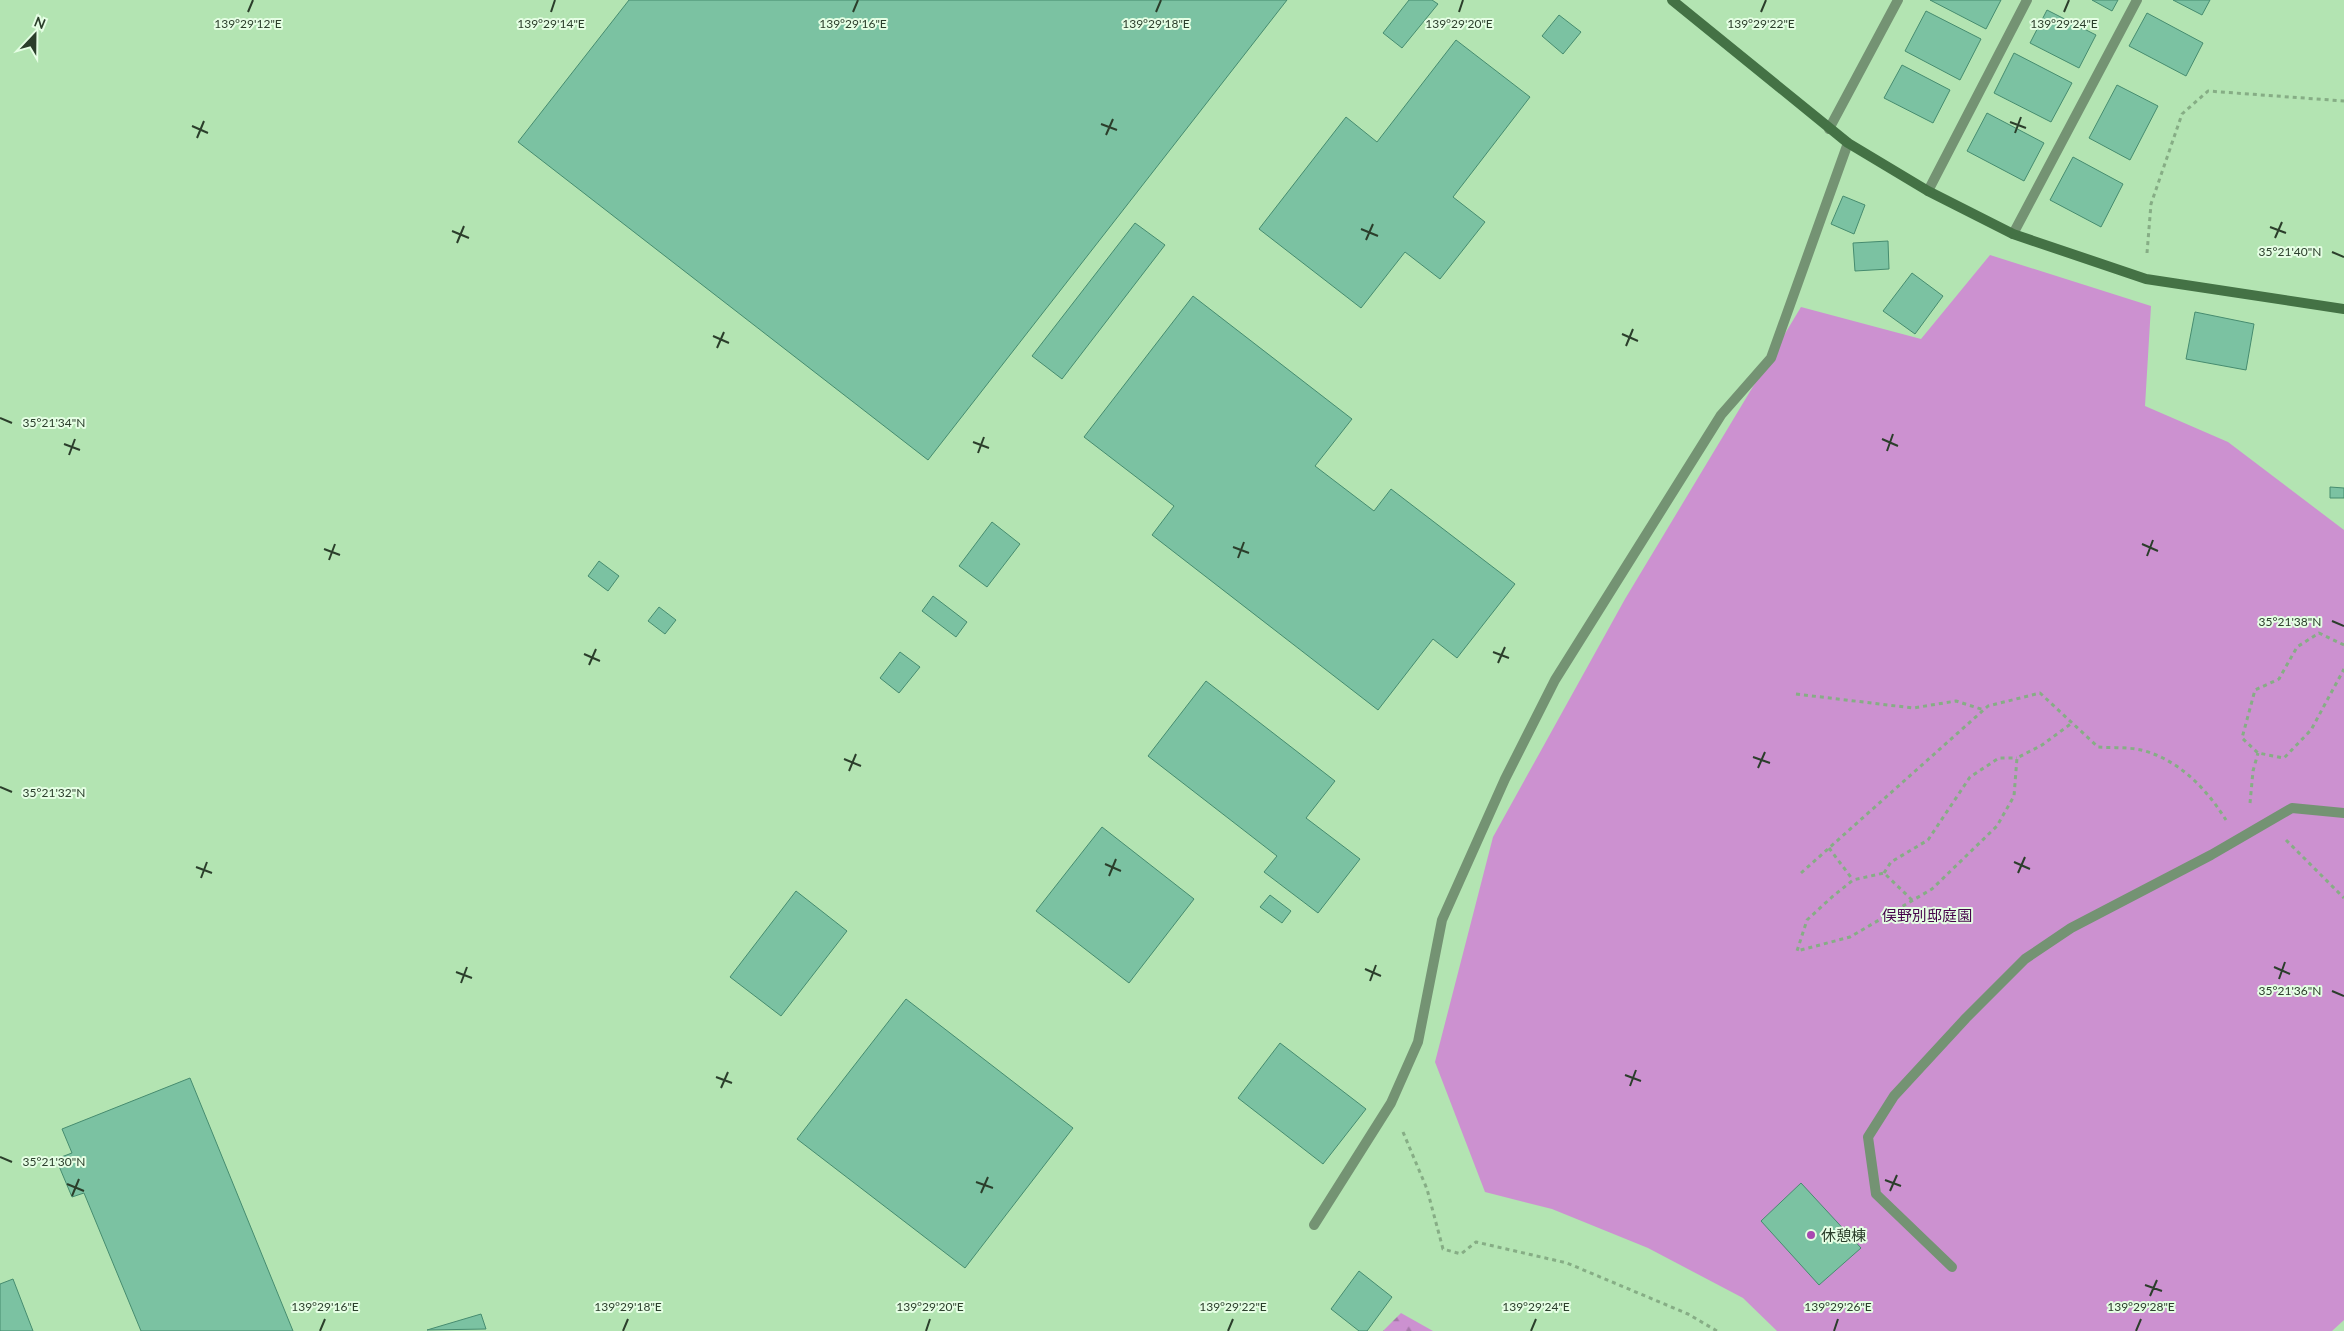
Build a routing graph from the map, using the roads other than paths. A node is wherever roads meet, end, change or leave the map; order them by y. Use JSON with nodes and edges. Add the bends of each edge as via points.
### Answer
{"nodes":[{"id":1,"x":1672,"y":0,"type":"edge"},
{"id":2,"x":1898,"y":0,"type":"edge"},
{"id":3,"x":2027,"y":0,"type":"edge"},
{"id":4,"x":2137,"y":0,"type":"edge"},
{"id":5,"x":1829,"y":129,"type":"junction"},
{"id":6,"x":1848,"y":143,"type":"junction"},
{"id":7,"x":1928,"y":190,"type":"junction"},
{"id":8,"x":2012,"y":234,"type":"junction"},
{"id":9,"x":2344,"y":309,"type":"edge"},
{"id":10,"x":2344,"y":813,"type":"edge"},
{"id":11,"x":1314,"y":1225,"type":"dead end"},
{"id":12,"x":1952,"y":1267,"type":"dead end"}],
"edges":[{"from":1,"to":5,"type":"street"},
{"from":2,"to":5,"type":"street"},
{"from":3,"to":7,"type":"street"},
{"from":4,"to":8,"type":"street"},
{"from":5,"to":6,"type":"street"},
{"from":6,"to":7,"type":"street"},
{"from":6,"to":11,"type":"street","via":[[1770,358],[1715,423],[1555,680],[1505,779],[1442,920],[1418,1042],[1391,1103]]},
{"from":7,"to":8,"type":"street"},
{"from":8,"to":9,"type":"street","via":[[2146,279]]},
{"from":10,"to":12,"type":"street","via":[[2292,808],[2071,928],[2025,959],[1894,1096],[1868,1136],[1876,1194]]}]}
